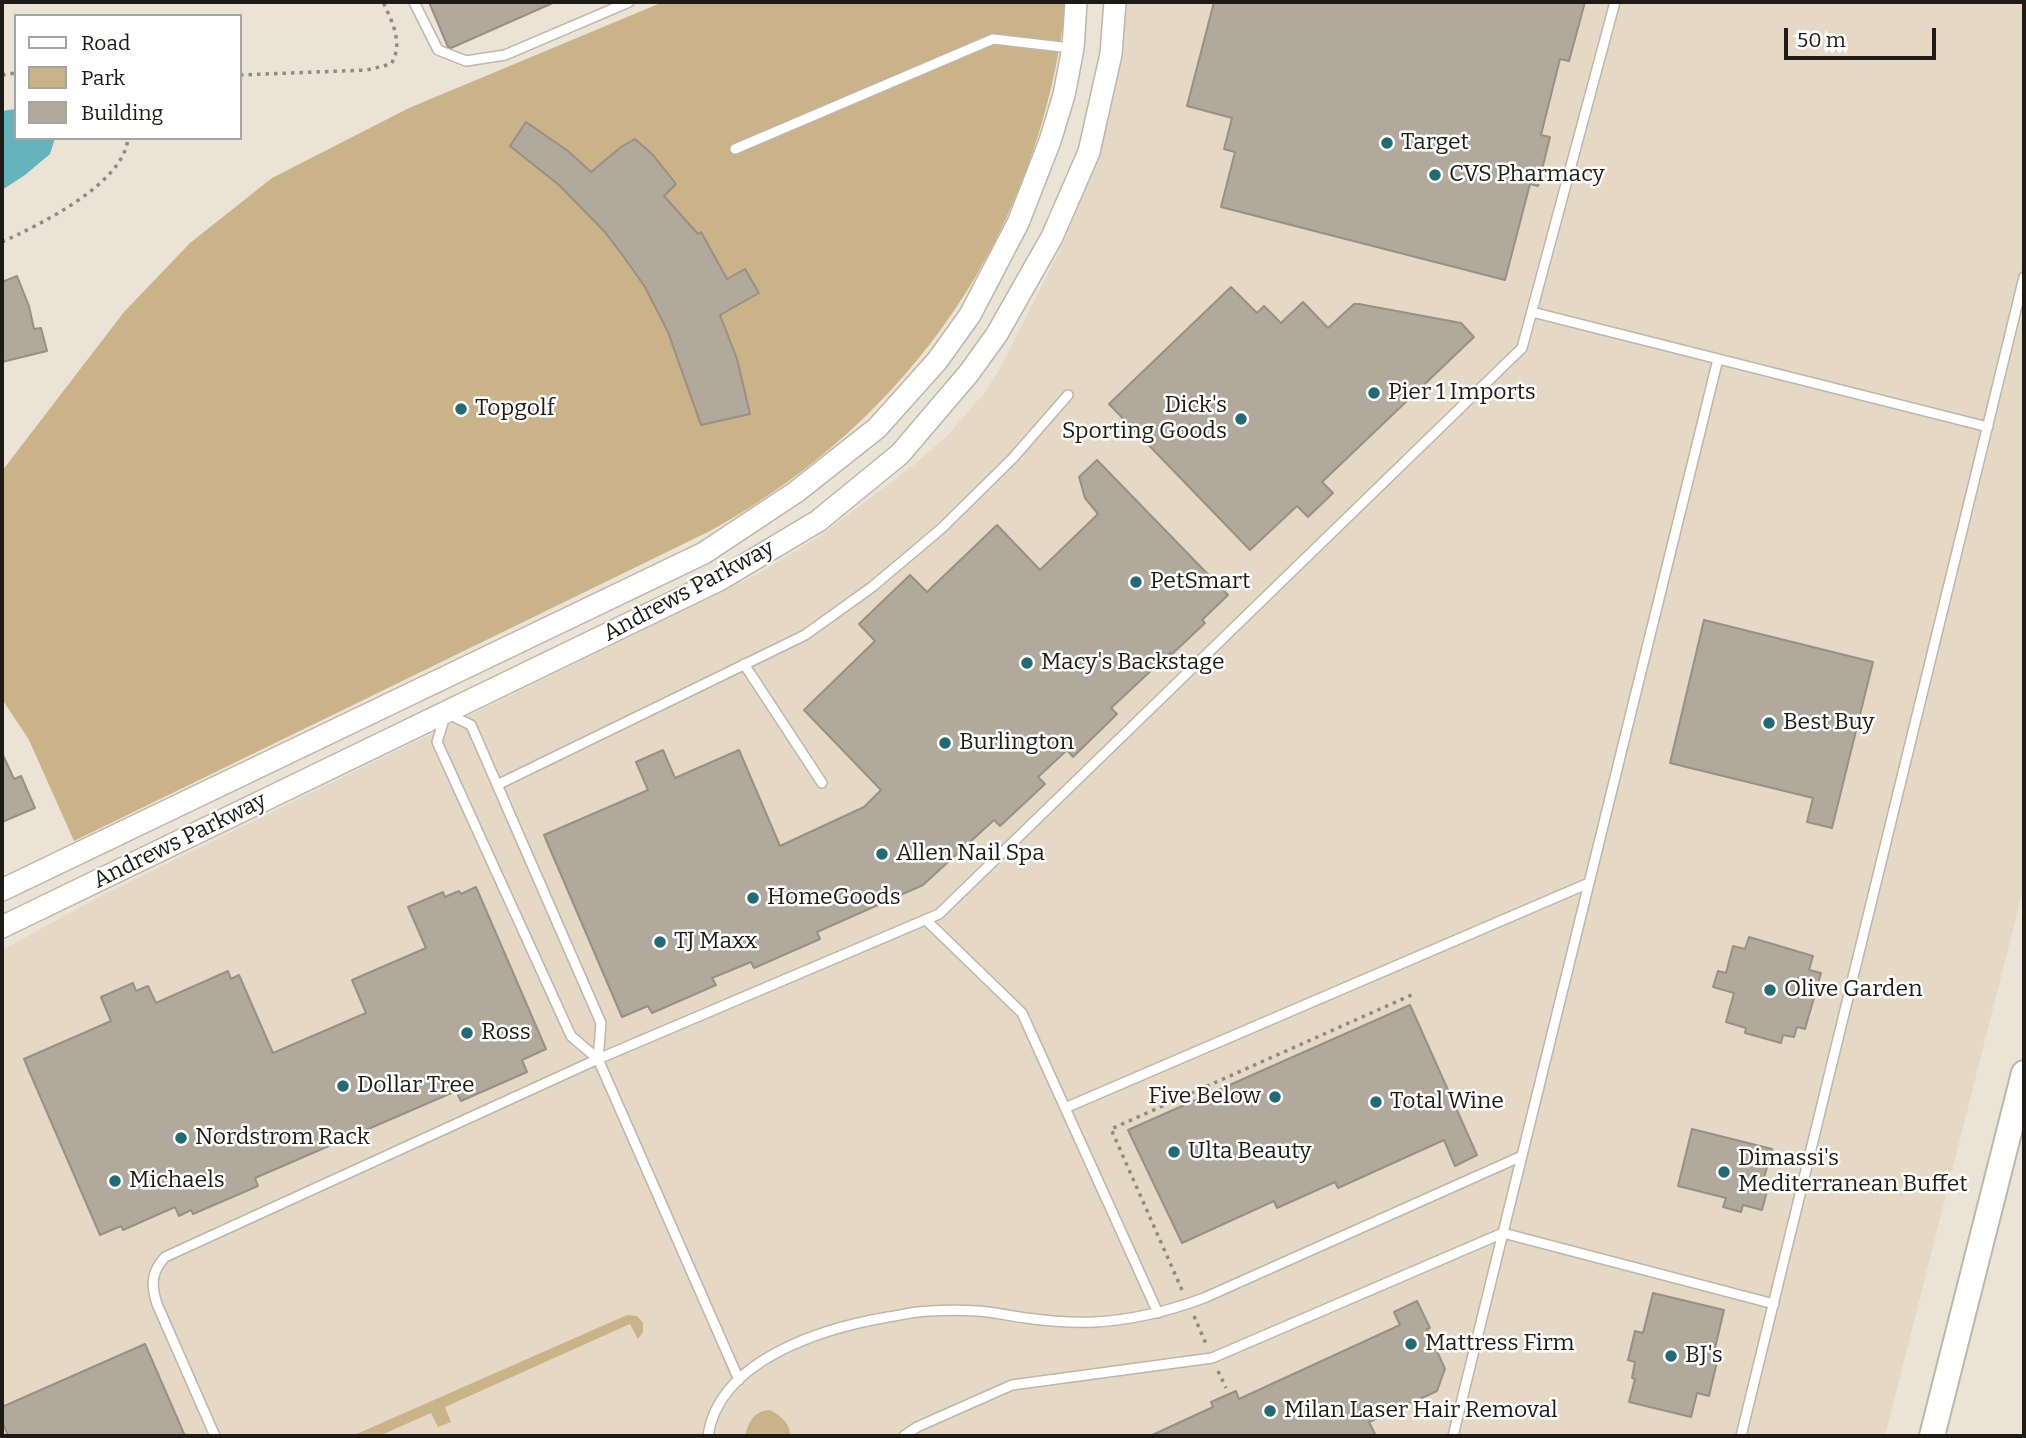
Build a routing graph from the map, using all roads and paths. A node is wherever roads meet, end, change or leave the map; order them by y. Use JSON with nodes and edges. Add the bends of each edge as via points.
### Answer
{"nodes":[{"id":1,"x":383,"y":2,"type":"edge"},
{"id":2,"x":415,"y":2,"type":"edge"},
{"id":3,"x":629,"y":2,"type":"edge"},
{"id":4,"x":1076,"y":2,"type":"edge"},
{"id":5,"x":1115,"y":2,"type":"edge"},
{"id":6,"x":1615,"y":2,"type":"edge"},
{"id":7,"x":1073,"y":48,"type":"junction"},
{"id":8,"x":242,"y":75,"type":"edge"},
{"id":9,"x":128,"y":140,"type":"edge"},
{"id":10,"x":735,"y":149,"type":"dead end"},
{"id":11,"x":2,"y":242,"type":"edge"},
{"id":12,"x":2024,"y":277,"type":"edge"},
{"id":13,"x":1532,"y":312,"type":"junction"},
{"id":14,"x":970,"y":315,"type":"junction"},
{"id":15,"x":997,"y":334,"type":"junction"},
{"id":16,"x":1718,"y":359,"type":"junction"},
{"id":17,"x":1068,"y":395,"type":"dead end"},
{"id":18,"x":1988,"y":426,"type":"junction"},
{"id":19,"x":744,"y":664,"type":"junction"},
{"id":20,"x":433,"y":683,"type":"junction"},
{"id":21,"x":446,"y":713,"type":"junction"},
{"id":22,"x":822,"y":783,"type":"dead end"},
{"id":23,"x":497,"y":785,"type":"junction"},
{"id":24,"x":1589,"y":883,"type":"junction"},
{"id":25,"x":2,"y":890,"type":"edge"},
{"id":26,"x":926,"y":920,"type":"junction"},
{"id":27,"x":2,"y":927,"type":"edge"},
{"id":28,"x":1416,"y":993,"type":"dead end"},
{"id":29,"x":598,"y":1059,"type":"junction"},
{"id":30,"x":2024,"y":1073,"type":"edge"},
{"id":31,"x":1065,"y":1108,"type":"junction"},
{"id":32,"x":1522,"y":1156,"type":"junction"},
{"id":33,"x":1503,"y":1233,"type":"junction"},
{"id":34,"x":1188,"y":1304,"type":"junction"},
{"id":35,"x":1774,"y":1304,"type":"junction"},
{"id":36,"x":1158,"y":1312,"type":"junction"},
{"id":37,"x":1212,"y":1358,"type":"junction"},
{"id":38,"x":739,"y":1380,"type":"junction"},
{"id":39,"x":1226,"y":1388,"type":"dead end"},
{"id":40,"x":215,"y":1436,"type":"edge"},
{"id":41,"x":708,"y":1436,"type":"edge"},
{"id":42,"x":904,"y":1436,"type":"edge"},
{"id":43,"x":1453,"y":1436,"type":"edge"},
{"id":44,"x":1741,"y":1436,"type":"edge"},
{"id":45,"x":1932,"y":1436,"type":"edge"}],
"edges":[{"from":1,"to":8,"type":"path","via":[[397,39],[391,64],[367,70]]},
{"from":2,"to":3,"type":"lane","via":[[438,50],[466,61],[505,55]]},
{"from":4,"to":7,"type":"street","name":"Andrews Parkway"},
{"from":5,"to":15,"type":"street","name":"Andrews Parkway","via":[[1111,54],[1089,152],[1052,237]]},
{"from":6,"to":13,"type":"lane"},
{"from":7,"to":10,"type":"lane","via":[[993,39]]},
{"from":7,"to":14,"type":"street","name":"Andrews Parkway","via":[[1050,141],[1023,212]]},
{"from":9,"to":11,"type":"path","via":[[121,158],[91,192]]},
{"from":12,"to":18,"type":"lane"},
{"from":13,"to":16,"type":"lane"},
{"from":13,"to":26,"type":"lane","via":[[1522,348],[939,914]]},
{"from":14,"to":15,"type":"street"},
{"from":14,"to":20,"type":"street","name":"Andrews Parkway","via":[[937,361],[877,428],[796,492],[704,553]]},
{"from":15,"to":21,"type":"street","name":"Andrews Parkway","via":[[900,454],[818,521],[719,580]]},
{"from":16,"to":18,"type":"lane"},
{"from":16,"to":24,"type":"lane"},
{"from":17,"to":19,"type":"lane","via":[[978,494],[904,561],[804,635]]},
{"from":18,"to":35,"type":"lane"},
{"from":19,"to":22,"type":"lane"},
{"from":19,"to":23,"type":"lane"},
{"from":20,"to":21,"type":"street"},
{"from":20,"to":25,"type":"street","name":"Andrews Parkway"},
{"from":21,"to":23,"type":"lane","via":[[471,725]]},
{"from":21,"to":27,"type":"street","name":"Andrews Parkway"},
{"from":21,"to":29,"type":"lane","via":[[437,742],[570,1036]]},
{"from":23,"to":29,"type":"lane","via":[[601,1023]]},
{"from":24,"to":31,"type":"lane"},
{"from":24,"to":32,"type":"lane"},
{"from":26,"to":29,"type":"lane"},
{"from":26,"to":31,"type":"lane","via":[[1022,1013]]},
{"from":28,"to":34,"type":"path","via":[[1111,1129]]},
{"from":29,"to":38,"type":"lane"},
{"from":29,"to":40,"type":"lane","via":[[165,1257],[153,1275],[157,1304]]},
{"from":30,"to":45,"type":"main road"},
{"from":31,"to":36,"type":"lane"},
{"from":32,"to":33,"type":"lane"},
{"from":32,"to":34,"type":"lane"},
{"from":33,"to":35,"type":"lane"},
{"from":33,"to":37,"type":"lane"},
{"from":33,"to":43,"type":"lane"},
{"from":34,"to":36,"type":"lane"},
{"from":34,"to":37,"type":"path"},
{"from":35,"to":44,"type":"lane"},
{"from":36,"to":38,"type":"lane","via":[[1073,1322],[926,1310],[853,1323],[810,1338],[768,1357]]},
{"from":37,"to":39,"type":"path"},
{"from":37,"to":42,"type":"lane","via":[[1012,1385]]},
{"from":38,"to":41,"type":"lane","via":[[721,1401]]}]}
